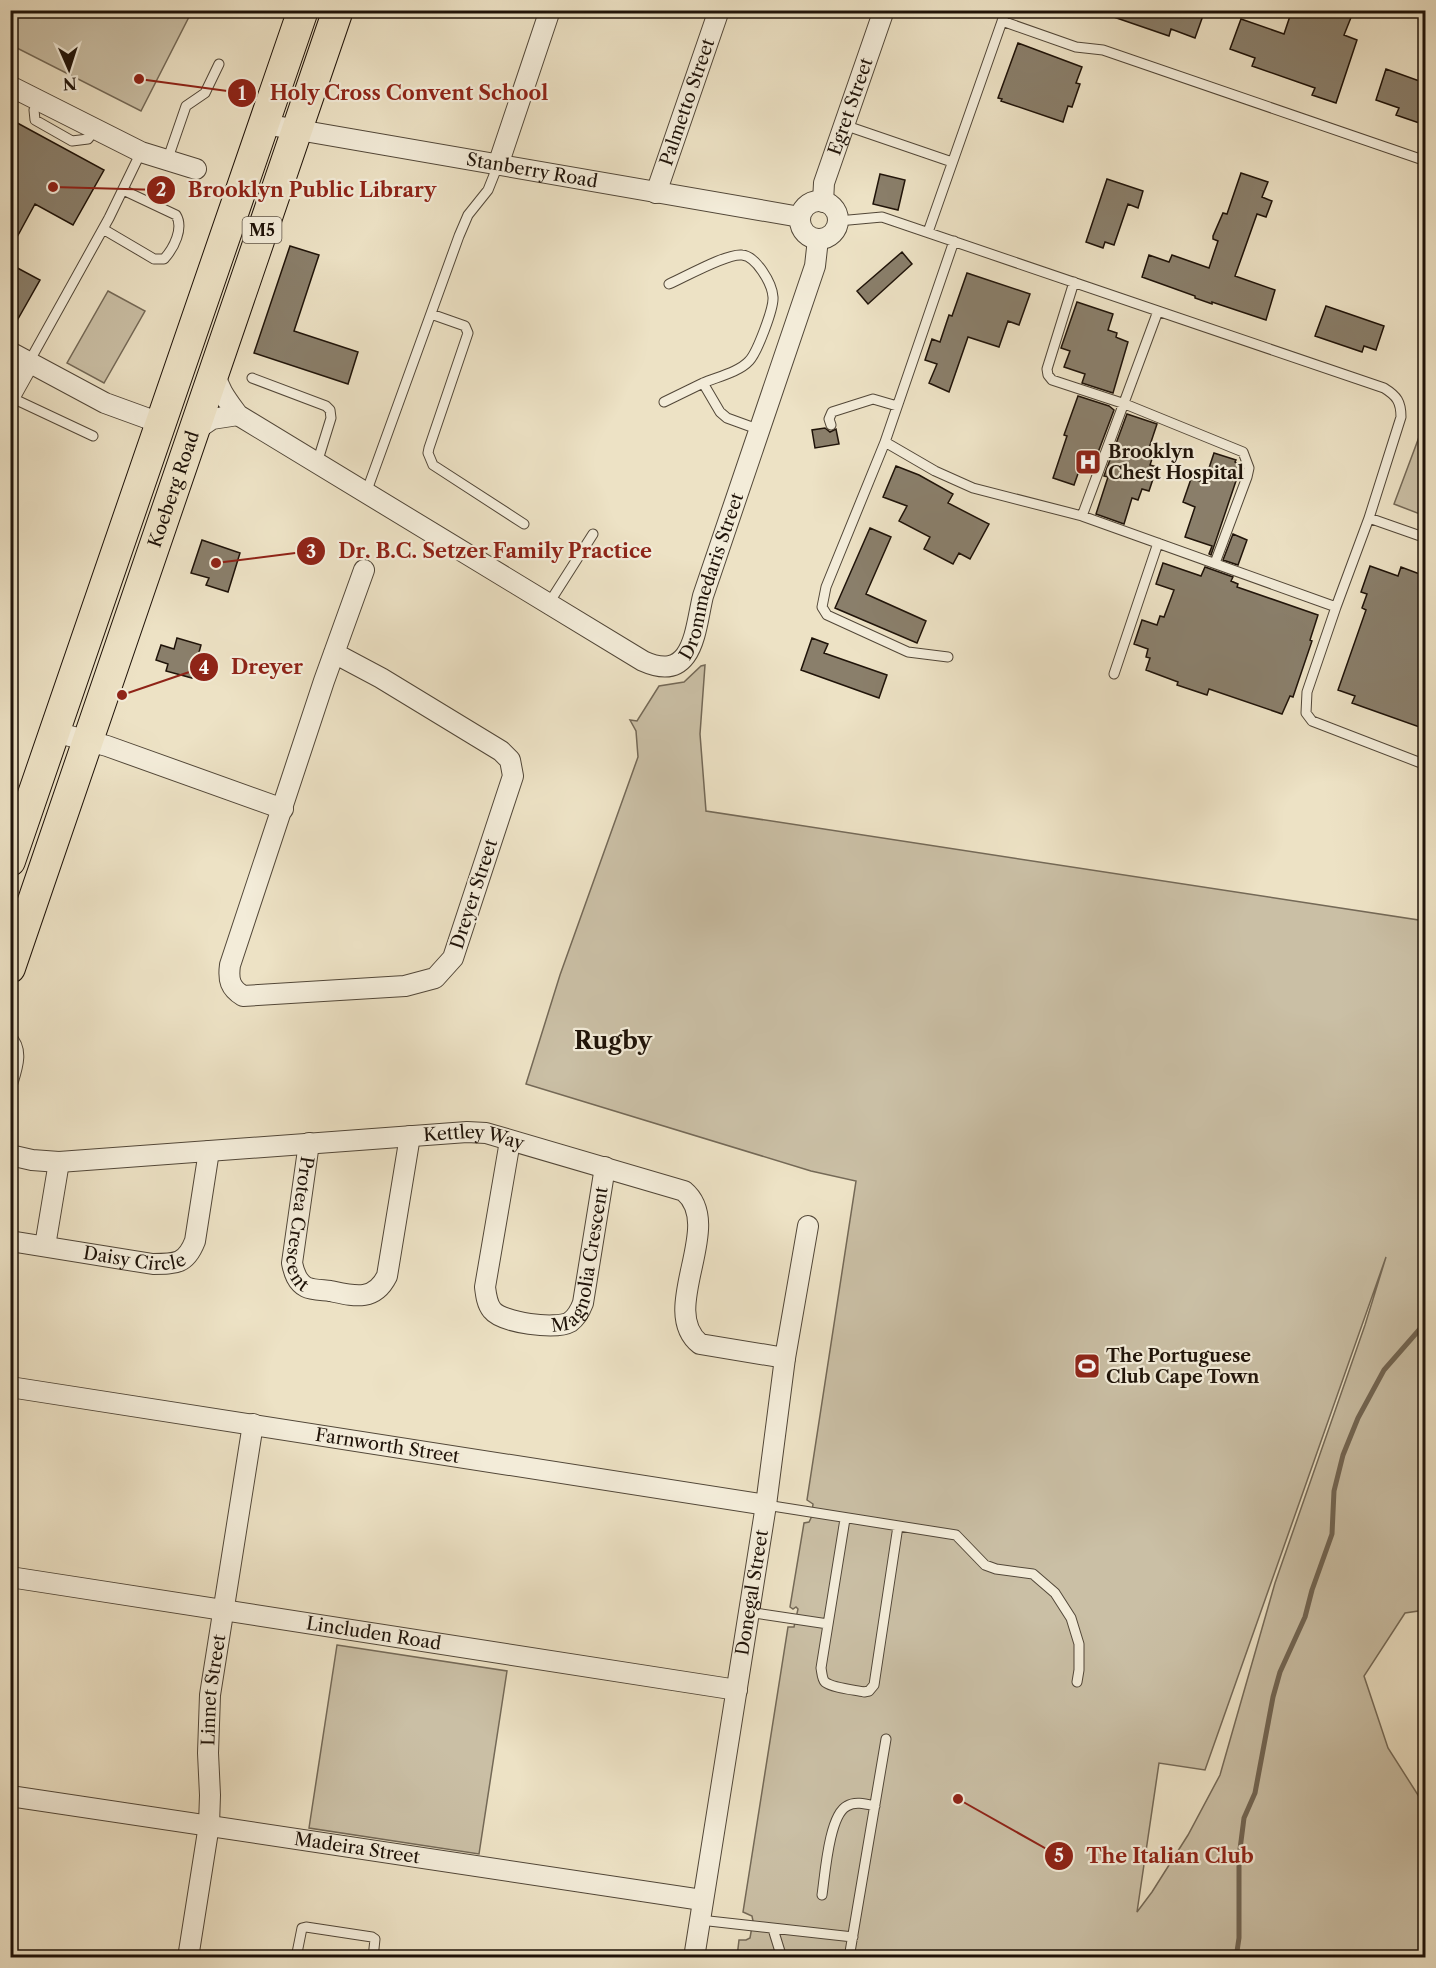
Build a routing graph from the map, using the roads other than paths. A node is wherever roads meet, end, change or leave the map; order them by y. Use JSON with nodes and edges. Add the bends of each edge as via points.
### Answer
{"nodes":[{"id":1,"x":303,"y":10,"type":"edge"},
{"id":2,"x":338,"y":10,"type":"edge"},
{"id":3,"x":719,"y":10,"type":"edge"},
{"id":4,"x":884,"y":10,"type":"edge"},
{"id":5,"x":1006,"y":10,"type":"edge"},
{"id":6,"x":547,"y":11,"type":"edge"},
{"id":7,"x":1002,"y":21,"type":"junction"},
{"id":8,"x":219,"y":64,"type":"dead end"},
{"id":9,"x":10,"y":86,"type":"edge"},
{"id":10,"x":264,"y":124,"type":"junction"},
{"id":11,"x":844,"y":125,"type":"junction"},
{"id":12,"x":296,"y":130,"type":"junction"},
{"id":13,"x":141,"y":152,"type":"junction"},
{"id":14,"x":167,"y":160,"type":"junction"},
{"id":15,"x":1425,"y":161,"type":"edge"},
{"id":16,"x":952,"y":162,"type":"junction"},
{"id":17,"x":498,"y":165,"type":"junction"},
{"id":18,"x":196,"y":169,"type":"dead end"},
{"id":19,"x":123,"y":190,"type":"junction"},
{"id":20,"x":656,"y":193,"type":"junction"},
{"id":21,"x":823,"y":202,"type":"junction"},
{"id":22,"x":800,"y":217,"type":"junction"},
{"id":23,"x":838,"y":221,"type":"junction"},
{"id":24,"x":103,"y":229,"type":"junction"},
{"id":25,"x":927,"y":232,"type":"junction"},
{"id":26,"x":818,"y":239,"type":"junction"},
{"id":27,"x":954,"y":241,"type":"junction"},
{"id":28,"x":1074,"y":282,"type":"junction"},
{"id":29,"x":669,"y":284,"type":"dead end"},
{"id":30,"x":1158,"y":311,"type":"junction"},
{"id":31,"x":431,"y":314,"type":"junction"},
{"id":32,"x":10,"y":352,"type":"edge"},
{"id":33,"x":29,"y":362,"type":"junction"},
{"id":34,"x":214,"y":369,"type":"junction"},
{"id":35,"x":252,"y":378,"type":"dead end"},
{"id":36,"x":703,"y":383,"type":"junction"},
{"id":37,"x":10,"y":397,"type":"edge"},
{"id":38,"x":664,"y":402,"type":"dead end"},
{"id":39,"x":1125,"y":404,"type":"junction"},
{"id":40,"x":897,"y":406,"type":"junction"},
{"id":41,"x":238,"y":415,"type":"junction"},
{"id":42,"x":160,"y":423,"type":"junction"},
{"id":43,"x":831,"y":425,"type":"dead end"},
{"id":44,"x":760,"y":430,"type":"junction"},
{"id":45,"x":193,"y":432,"type":"junction"},
{"id":46,"x":93,"y":436,"type":"dead end"},
{"id":47,"x":885,"y":442,"type":"junction"},
{"id":48,"x":317,"y":463,"type":"junction"},
{"id":49,"x":366,"y":493,"type":"junction"},
{"id":50,"x":1082,"y":516,"type":"junction"},
{"id":51,"x":1369,"y":518,"type":"junction"},
{"id":52,"x":524,"y":524,"type":"dead end"},
{"id":53,"x":593,"y":534,"type":"dead end"},
{"id":54,"x":1425,"y":538,"type":"edge"},
{"id":55,"x":1158,"y":543,"type":"junction"},
{"id":56,"x":1215,"y":563,"type":"junction"},
{"id":57,"x":364,"y":570,"type":"dead end"},
{"id":58,"x":549,"y":603,"type":"junction"},
{"id":59,"x":1335,"y":607,"type":"junction"},
{"id":60,"x":334,"y":653,"type":"junction"},
{"id":61,"x":948,"y":657,"type":"dead end"},
{"id":62,"x":1114,"y":674,"type":"dead end"},
{"id":63,"x":55,"y":732,"type":"junction"},
{"id":64,"x":88,"y":743,"type":"junction"},
{"id":65,"x":1425,"y":765,"type":"edge"},
{"id":66,"x":283,"y":809,"type":"junction"},
{"id":67,"x":10,"y":861,"type":"edge"},
{"id":68,"x":10,"y":968,"type":"edge"},
{"id":69,"x":10,"y":1035,"type":"edge"},
{"id":70,"x":10,"y":1093,"type":"edge"},
{"id":71,"x":410,"y":1136,"type":"junction"},
{"id":72,"x":510,"y":1141,"type":"junction"},
{"id":73,"x":309,"y":1143,"type":"junction"},
{"id":74,"x":209,"y":1151,"type":"junction"},
{"id":75,"x":10,"y":1155,"type":"edge"},
{"id":76,"x":59,"y":1162,"type":"junction"},
{"id":77,"x":605,"y":1167,"type":"junction"},
{"id":78,"x":808,"y":1226,"type":"dead end"},
{"id":79,"x":10,"y":1241,"type":"edge"},
{"id":80,"x":45,"y":1246,"type":"junction"},
{"id":81,"x":785,"y":1358,"type":"junction"},
{"id":82,"x":10,"y":1387,"type":"edge"},
{"id":83,"x":253,"y":1424,"type":"junction"},
{"id":84,"x":766,"y":1505,"type":"junction"},
{"id":85,"x":845,"y":1519,"type":"junction"},
{"id":86,"x":898,"y":1526,"type":"junction"},
{"id":87,"x":10,"y":1576,"type":"edge"},
{"id":88,"x":223,"y":1610,"type":"junction"},
{"id":89,"x":748,"y":1612,"type":"junction"},
{"id":90,"x":828,"y":1624,"type":"junction"},
{"id":91,"x":1077,"y":1682,"type":"dead end"},
{"id":92,"x":737,"y":1690,"type":"junction"},
{"id":93,"x":886,"y":1739,"type":"dead end"},
{"id":94,"x":10,"y":1796,"type":"edge"},
{"id":95,"x":875,"y":1806,"type":"junction"},
{"id":96,"x":209,"y":1825,"type":"junction"},
{"id":97,"x":822,"y":1895,"type":"dead end"},
{"id":98,"x":701,"y":1910,"type":"junction"},
{"id":99,"x":773,"y":1929,"type":"junction"},
{"id":100,"x":852,"y":1937,"type":"junction"},
{"id":101,"x":188,"y":1958,"type":"edge"},
{"id":102,"x":296,"y":1958,"type":"edge"},
{"id":103,"x":374,"y":1958,"type":"edge"},
{"id":104,"x":694,"y":1958,"type":"edge"},
{"id":105,"x":782,"y":1958,"type":"edge"},
{"id":106,"x":849,"y":1958,"type":"edge"}],
"edges":[{"from":1,"to":10,"type":"main road","name":"Koeberg Road","number":"M5"},
{"from":2,"to":12,"type":"main road","name":"Koeberg Road","number":"M5"},
{"from":3,"to":20,"type":"street","name":"Palmetto Street"},
{"from":4,"to":11,"type":"street","name":"Egret Street"},
{"from":5,"to":7,"type":"lane"},
{"from":6,"to":17,"type":"street"},
{"from":7,"to":15,"type":"lane","via":[[1076,47],[1103,50]]},
{"from":7,"to":16,"type":"lane"},
{"from":8,"to":14,"type":"lane","via":[[205,93],[186,106]]},
{"from":9,"to":13,"type":"street"},
{"from":10,"to":12,"type":"street","name":"Stanberry Road"},
{"from":10,"to":42,"type":"main road","name":"Koeberg Road","number":"M5"},
{"from":11,"to":16,"type":"lane"},
{"from":11,"to":21,"type":"street","name":"Egret Street","via":[[824,183]]},
{"from":12,"to":17,"type":"street","name":"Stanberry Road"},
{"from":12,"to":34,"type":"main road","name":"Koeberg Road","number":"M5"},
{"from":13,"to":14,"type":"street"},
{"from":13,"to":19,"type":"lane"},
{"from":14,"to":18,"type":"street"},
{"from":16,"to":25,"type":"lane"},
{"from":17,"to":20,"type":"street","name":"Stanberry Road"},
{"from":17,"to":31,"type":"lane","via":[[483,198],[468,215]]},
{"from":19,"to":24,"type":"lane"},
{"from":19,"to":24,"type":"lane","via":[[176,215],[180,226],[168,254],[164,259],[154,259]]},
{"from":20,"to":22,"type":"street","name":"Stanberry Road"},
{"from":21,"to":22,"type":"street","via":[[806,206]]},
{"from":21,"to":23,"type":"street","via":[[834,208]]},
{"from":22,"to":26,"type":"street","via":[[804,232]]},
{"from":23,"to":25,"type":"lane","via":[[882,217]]},
{"from":23,"to":26,"type":"street","via":[[830,236]]},
{"from":24,"to":33,"type":"lane"},
{"from":25,"to":27,"type":"lane"},
{"from":26,"to":44,"type":"street","name":"Drommedaris Street","via":[[815,266]]},
{"from":27,"to":28,"type":"lane"},
{"from":27,"to":40,"type":"lane"},
{"from":28,"to":30,"type":"lane"},
{"from":28,"to":39,"type":"lane","via":[[1048,375],[1052,380]]},
{"from":29,"to":36,"type":"lane","via":[[730,256],[744,255],[757,262],[771,290],[772,305],[748,362]]},
{"from":30,"to":39,"type":"lane"},
{"from":30,"to":51,"type":"lane","via":[[1394,394],[1401,403],[1401,417]]},
{"from":31,"to":49,"type":"lane"},
{"from":31,"to":52,"type":"lane","via":[[465,326],[468,333],[429,448],[429,459]]},
{"from":32,"to":33,"type":"street"},
{"from":33,"to":37,"type":"street"},
{"from":33,"to":42,"type":"street","via":[[105,403]]},
{"from":34,"to":41,"type":"street","name":"Drommedaris Street","via":[[222,395]]},
{"from":34,"to":45,"type":"main road","name":"Koeberg Road","number":"M5"},
{"from":35,"to":48,"type":"lane","via":[[330,410]]},
{"from":36,"to":38,"type":"lane"},
{"from":36,"to":44,"type":"lane","via":[[727,418]]},
{"from":37,"to":46,"type":"lane"},
{"from":39,"to":50,"type":"lane"},
{"from":39,"to":56,"type":"lane","via":[[1243,452],[1248,477]]},
{"from":40,"to":43,"type":"lane","via":[[873,399],[832,412]]},
{"from":40,"to":47,"type":"lane"},
{"from":41,"to":45,"type":"street","via":[[212,418]]},
{"from":41,"to":48,"type":"street","name":"Drommedaris Street"},
{"from":42,"to":63,"type":"main road","name":"Koeberg Road","number":"M5"},
{"from":44,"to":58,"type":"street","name":"Drommedaris Street","via":[[686,657],[661,667],[643,661]]},
{"from":45,"to":64,"type":"main road","name":"Koeberg Road","number":"M5"},
{"from":47,"to":50,"type":"lane","via":[[973,488]]},
{"from":47,"to":61,"type":"lane","via":[[826,587],[822,607],[827,615],[908,652]]},
{"from":48,"to":49,"type":"street","name":"Drommedaris Street"},
{"from":49,"to":58,"type":"street","name":"Drommedaris Street"},
{"from":50,"to":55,"type":"lane"},
{"from":51,"to":54,"type":"lane"},
{"from":51,"to":59,"type":"lane"},
{"from":53,"to":58,"type":"lane"},
{"from":55,"to":56,"type":"lane"},
{"from":55,"to":62,"type":"lane"},
{"from":56,"to":59,"type":"lane"},
{"from":57,"to":60,"type":"street","name":"Dreyer Street"},
{"from":59,"to":65,"type":"lane","via":[[1308,692],[1306,712],[1312,721]]},
{"from":60,"to":66,"type":"street","name":"Dreyer Street"},
{"from":60,"to":66,"type":"street","name":"Dreyer Street","via":[[438,712],[510,760],[513,776],[453,958],[435,978],[405,986],[251,997],[234,991],[229,980],[230,965]]},
{"from":63,"to":64,"type":"street"},
{"from":63,"to":67,"type":"main road","name":"Koeberg Road","number":"M5"},
{"from":64,"to":66,"type":"street","via":[[107,746]]},
{"from":64,"to":68,"type":"main road","name":"Koeberg Road","number":"M5"},
{"from":69,"to":70,"type":"lane","via":[[20,1056]]},
{"from":71,"to":72,"type":"street","name":"Kettley Way","via":[[467,1132]]},
{"from":71,"to":73,"type":"street","name":"Kettley Way"},
{"from":71,"to":73,"type":"street","name":"Protea Crescent","via":[[387,1276],[375,1291],[355,1296],[307,1287],[293,1271]]},
{"from":72,"to":77,"type":"street","name":"Kettley Way"},
{"from":72,"to":77,"type":"street","name":"Magnolia Crescent","via":[[485,1287],[492,1310],[510,1320],[553,1327],[578,1315]]},
{"from":73,"to":74,"type":"street","name":"Kettley Way"},
{"from":74,"to":76,"type":"street","name":"Kettley Way"},
{"from":74,"to":80,"type":"street","name":"Daisy Circle","via":[[195,1241],[181,1261],[153,1264]]},
{"from":75,"to":76,"type":"street","name":"Kettley Way"},
{"from":76,"to":80,"type":"street"},
{"from":77,"to":81,"type":"street","name":"Kettley Way","via":[[684,1191],[695,1205],[699,1222],[685,1312],[694,1339],[700,1344]]},
{"from":78,"to":81,"type":"street","name":"Donegal Street"},
{"from":79,"to":80,"type":"street","name":"Daisy Circle"},
{"from":81,"to":84,"type":"street","name":"Donegal Street"},
{"from":82,"to":83,"type":"street","name":"Farnworth Street"},
{"from":83,"to":84,"type":"street","name":"Farnworth Street"},
{"from":83,"to":88,"type":"street","name":"Linnet Street"},
{"from":84,"to":85,"type":"lane"},
{"from":84,"to":89,"type":"street","name":"Donegal Street"},
{"from":85,"to":86,"type":"lane"},
{"from":85,"to":90,"type":"lane"},
{"from":86,"to":90,"type":"lane","via":[[874,1685],[868,1692],[824,1682],[821,1668]]},
{"from":86,"to":91,"type":"lane","via":[[956,1535],[986,1565],[1033,1574],[1045,1583],[1064,1605],[1076,1631],[1080,1656]]},
{"from":87,"to":88,"type":"street","name":"Lincluden Road"},
{"from":88,"to":92,"type":"street","name":"Lincluden Road"},
{"from":88,"to":96,"type":"street","name":"Linnet Street","via":[[210,1695]]},
{"from":89,"to":90,"type":"lane"},
{"from":89,"to":92,"type":"street","name":"Donegal Street"},
{"from":92,"to":98,"type":"street","name":"Donegal Street"},
{"from":93,"to":95,"type":"lane"},
{"from":94,"to":96,"type":"street","name":"Madeira Street"},
{"from":95,"to":97,"type":"lane","via":[[855,1803],[841,1811],[835,1822]]},
{"from":95,"to":100,"type":"lane"},
{"from":96,"to":98,"type":"street","name":"Madeira Street"},
{"from":96,"to":101,"type":"street","name":"Linnet Street"},
{"from":98,"to":99,"type":"lane"},
{"from":98,"to":104,"type":"street","name":"Donegal Street"},
{"from":99,"to":100,"type":"lane"},
{"from":99,"to":105,"type":"lane"},
{"from":100,"to":106,"type":"lane"},
{"from":102,"to":103,"type":"lane","via":[[300,1932],[306,1927],[372,1937],[376,1944]]}]}
